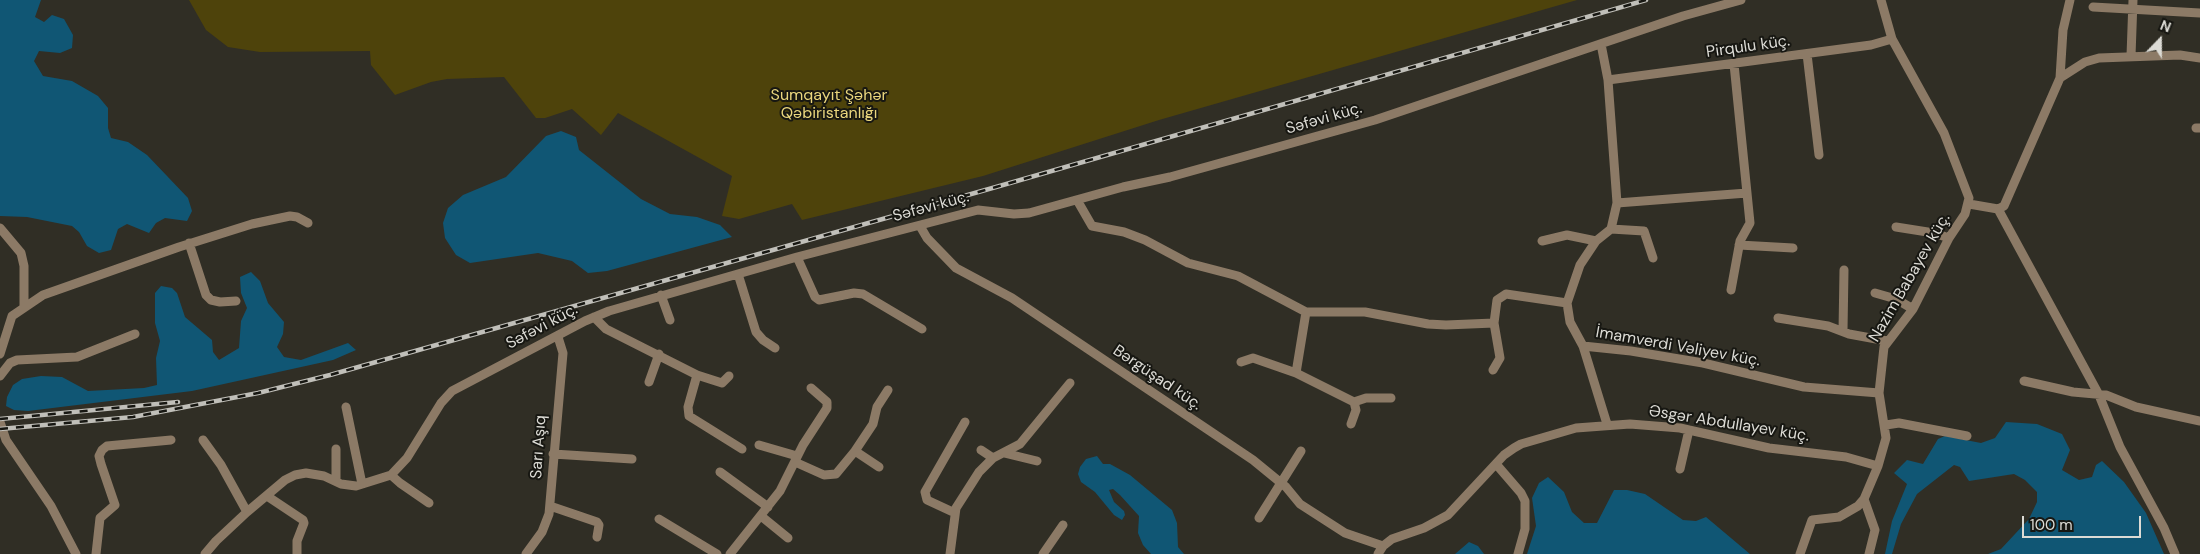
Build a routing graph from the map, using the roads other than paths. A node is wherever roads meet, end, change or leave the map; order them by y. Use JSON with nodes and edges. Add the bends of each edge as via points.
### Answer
{"nodes":[{"id":1,"x":1741,"y":0,"type":"edge"},
{"id":2,"x":1881,"y":0,"type":"edge"},
{"id":3,"x":2070,"y":0,"type":"edge"},
{"id":4,"x":2133,"y":5,"type":"edge"},
{"id":5,"x":2093,"y":7,"type":"dead end"},
{"id":6,"x":2200,"y":13,"type":"edge"},
{"id":7,"x":1892,"y":39,"type":"junction"},
{"id":8,"x":1601,"y":44,"type":"junction"},
{"id":9,"x":1808,"y":54,"type":"junction"},
{"id":10,"x":2131,"y":56,"type":"junction"},
{"id":11,"x":2200,"y":58,"type":"edge"},
{"id":12,"x":1734,"y":64,"type":"junction"},
{"id":13,"x":2060,"y":78,"type":"junction"},
{"id":14,"x":1608,"y":80,"type":"junction"},
{"id":15,"x":1819,"y":156,"type":"dead end"},
{"id":16,"x":1747,"y":193,"type":"junction"},
{"id":17,"x":1077,"y":200,"type":"junction"},
{"id":18,"x":1617,"y":203,"type":"junction"},
{"id":19,"x":1969,"y":204,"type":"junction"},
{"id":20,"x":1998,"y":209,"type":"junction"},
{"id":21,"x":308,"y":223,"type":"dead end"},
{"id":22,"x":920,"y":226,"type":"junction"},
{"id":23,"x":0,"y":228,"type":"edge"},
{"id":24,"x":1896,"y":228,"type":"dead end"},
{"id":25,"x":1611,"y":229,"type":"junction"},
{"id":26,"x":1949,"y":238,"type":"junction"},
{"id":27,"x":1596,"y":240,"type":"junction"},
{"id":28,"x":1542,"y":241,"type":"dead end"},
{"id":29,"x":189,"y":243,"type":"junction"},
{"id":30,"x":1740,"y":245,"type":"junction"},
{"id":31,"x":1793,"y":248,"type":"dead end"},
{"id":32,"x":797,"y":257,"type":"junction"},
{"id":33,"x":1653,"y":258,"type":"dead end"},
{"id":34,"x":1844,"y":270,"type":"dead end"},
{"id":35,"x":738,"y":274,"type":"junction"},
{"id":36,"x":1732,"y":290,"type":"dead end"},
{"id":37,"x":1875,"y":293,"type":"dead end"},
{"id":38,"x":660,"y":295,"type":"junction"},
{"id":39,"x":236,"y":301,"type":"dead end"},
{"id":40,"x":1567,"y":304,"type":"junction"},
{"id":41,"x":24,"y":306,"type":"junction"},
{"id":42,"x":1913,"y":309,"type":"junction"},
{"id":43,"x":1306,"y":312,"type":"junction"},
{"id":44,"x":594,"y":317,"type":"junction"},
{"id":45,"x":1778,"y":318,"type":"dead end"},
{"id":46,"x":670,"y":320,"type":"dead end"},
{"id":47,"x":1494,"y":323,"type":"junction"},
{"id":48,"x":922,"y":329,"type":"dead end"},
{"id":49,"x":1842,"y":331,"type":"junction"},
{"id":50,"x":135,"y":334,"type":"dead end"},
{"id":51,"x":558,"y":337,"type":"junction"},
{"id":52,"x":1887,"y":341,"type":"junction"},
{"id":53,"x":1583,"y":346,"type":"junction"},
{"id":54,"x":774,"y":348,"type":"dead end"},
{"id":55,"x":0,"y":354,"type":"edge"},
{"id":56,"x":660,"y":354,"type":"junction"},
{"id":57,"x":1241,"y":362,"type":"dead end"},
{"id":58,"x":1493,"y":370,"type":"dead end"},
{"id":59,"x":1296,"y":373,"type":"junction"},
{"id":60,"x":697,"y":375,"type":"junction"},
{"id":61,"x":0,"y":376,"type":"edge"},
{"id":62,"x":729,"y":376,"type":"dead end"},
{"id":63,"x":2024,"y":381,"type":"dead end"},
{"id":64,"x":649,"y":382,"type":"dead end"},
{"id":65,"x":1070,"y":383,"type":"dead end"},
{"id":66,"x":811,"y":388,"type":"dead end"},
{"id":67,"x":888,"y":390,"type":"dead end"},
{"id":68,"x":1879,"y":392,"type":"junction"},
{"id":69,"x":2099,"y":395,"type":"junction"},
{"id":70,"x":1390,"y":398,"type":"dead end"},
{"id":71,"x":1354,"y":402,"type":"junction"},
{"id":72,"x":346,"y":408,"type":"dead end"},
{"id":73,"x":2200,"y":421,"type":"edge"},
{"id":74,"x":0,"y":422,"type":"edge"},
{"id":75,"x":965,"y":422,"type":"dead end"},
{"id":76,"x":1351,"y":424,"type":"dead end"},
{"id":77,"x":1608,"y":424,"type":"junction"},
{"id":78,"x":1886,"y":425,"type":"junction"},
{"id":79,"x":1689,"y":430,"type":"junction"},
{"id":80,"x":1967,"y":436,"type":"dead end"},
{"id":81,"x":171,"y":440,"type":"dead end"},
{"id":82,"x":203,"y":440,"type":"dead end"},
{"id":83,"x":759,"y":445,"type":"dead end"},
{"id":84,"x":336,"y":448,"type":"dead end"},
{"id":85,"x":742,"y":449,"type":"dead end"},
{"id":86,"x":981,"y":450,"type":"dead end"},
{"id":87,"x":855,"y":451,"type":"junction"},
{"id":88,"x":1301,"y":451,"type":"dead end"},
{"id":89,"x":553,"y":454,"type":"junction"},
{"id":90,"x":1004,"y":454,"type":"junction"},
{"id":91,"x":993,"y":458,"type":"junction"},
{"id":92,"x":632,"y":459,"type":"dead end"},
{"id":93,"x":796,"y":459,"type":"junction"},
{"id":94,"x":1037,"y":461,"type":"dead end"},
{"id":95,"x":1496,"y":464,"type":"junction"},
{"id":96,"x":1878,"y":466,"type":"junction"},
{"id":97,"x":879,"y":467,"type":"dead end"},
{"id":98,"x":1680,"y":469,"type":"dead end"},
{"id":99,"x":720,"y":472,"type":"dead end"},
{"id":100,"x":391,"y":475,"type":"junction"},
{"id":101,"x":336,"y":481,"type":"junction"},
{"id":102,"x":1281,"y":482,"type":"junction"},
{"id":103,"x":362,"y":484,"type":"junction"},
{"id":104,"x":267,"y":496,"type":"junction"},
{"id":105,"x":1864,"y":499,"type":"junction"},
{"id":106,"x":429,"y":503,"type":"dead end"},
{"id":107,"x":550,"y":506,"type":"junction"},
{"id":108,"x":768,"y":507,"type":"junction"},
{"id":109,"x":247,"y":512,"type":"junction"},
{"id":110,"x":955,"y":514,"type":"junction"},
{"id":111,"x":760,"y":516,"type":"junction"},
{"id":112,"x":1259,"y":518,"type":"dead end"},
{"id":113,"x":660,"y":519,"type":"dead end"},
{"id":114,"x":1063,"y":524,"type":"dead end"},
{"id":115,"x":597,"y":537,"type":"dead end"},
{"id":116,"x":788,"y":538,"type":"dead end"},
{"id":117,"x":1380,"y":550,"type":"edge"},
{"id":118,"x":76,"y":554,"type":"edge"},
{"id":119,"x":96,"y":554,"type":"edge"},
{"id":120,"x":206,"y":554,"type":"edge"},
{"id":121,"x":297,"y":554,"type":"edge"},
{"id":122,"x":526,"y":554,"type":"edge"},
{"id":123,"x":717,"y":554,"type":"edge"},
{"id":124,"x":730,"y":554,"type":"edge"},
{"id":125,"x":950,"y":554,"type":"edge"},
{"id":126,"x":1043,"y":554,"type":"edge"},
{"id":127,"x":1518,"y":554,"type":"edge"},
{"id":128,"x":1800,"y":554,"type":"edge"},
{"id":129,"x":1869,"y":554,"type":"edge"},
{"id":130,"x":2175,"y":554,"type":"edge"}],
"edges":[{"from":1,"to":8,"type":"street","name":"Səfəvi küç."},
{"from":2,"to":7,"type":"street","name":"Nazim Babayev küç."},
{"from":3,"to":13,"type":"street","via":[[2063,30]]},
{"from":4,"to":5,"type":"street"},
{"from":4,"to":6,"type":"street"},
{"from":4,"to":10,"type":"street"},
{"from":7,"to":9,"type":"street","name":"Pirqulu küç."},
{"from":7,"to":19,"type":"street","name":"Nazim Babayev küç.","via":[[1944,133]]},
{"from":8,"to":14,"type":"street"},
{"from":8,"to":17,"type":"street","name":"Səfəvi küç.","via":[[1375,120]]},
{"from":9,"to":12,"type":"street","name":"Pirqulu küç."},
{"from":9,"to":15,"type":"street"},
{"from":10,"to":11,"type":"street"},
{"from":10,"to":13,"type":"street","via":[[2085,62]]},
{"from":12,"to":14,"type":"street","name":"Pirqulu küç."},
{"from":12,"to":16,"type":"street"},
{"from":13,"to":20,"type":"street","via":[[2004,206]]},
{"from":14,"to":18,"type":"street"},
{"from":16,"to":18,"type":"street"},
{"from":16,"to":30,"type":"street","via":[[1750,223]]},
{"from":17,"to":22,"type":"street","name":"Səfəvi küç.","via":[[1020,214],[978,210]]},
{"from":17,"to":43,"type":"street","via":[[1092,226],[1124,232],[1188,263],[1238,276]]},
{"from":18,"to":25,"type":"street"},
{"from":19,"to":20,"type":"street"},
{"from":19,"to":26,"type":"street","name":"Nazim Babayev küç."},
{"from":20,"to":69,"type":"street"},
{"from":21,"to":29,"type":"street","via":[[290,216]]},
{"from":22,"to":32,"type":"street","name":"Səfəvi küç."},
{"from":22,"to":102,"type":"street","name":"Bərgüşad küç.","via":[[926,238],[956,268],[1012,298]]},
{"from":23,"to":41,"type":"street","via":[[21,253]]},
{"from":24,"to":26,"type":"street"},
{"from":25,"to":27,"type":"street"},
{"from":25,"to":33,"type":"street","via":[[1644,231]]},
{"from":26,"to":42,"type":"street","name":"Nazim Babayev küç."},
{"from":27,"to":28,"type":"street","via":[[1567,235]]},
{"from":27,"to":40,"type":"street","via":[[1580,265]]},
{"from":29,"to":39,"type":"street","via":[[206,295],[220,302]]},
{"from":29,"to":41,"type":"street","via":[[42,296]]},
{"from":30,"to":31,"type":"street"},
{"from":30,"to":36,"type":"street"},
{"from":32,"to":35,"type":"street","name":"Səfəvi küç."},
{"from":32,"to":48,"type":"street","via":[[819,300],[863,294]]},
{"from":34,"to":49,"type":"street"},
{"from":35,"to":38,"type":"street","name":"Səfəvi küç."},
{"from":35,"to":54,"type":"street","via":[[756,332]]},
{"from":37,"to":42,"type":"street","via":[[1896,299]]},
{"from":38,"to":44,"type":"street","name":"Səfəvi küç."},
{"from":38,"to":46,"type":"street"},
{"from":40,"to":47,"type":"street","via":[[1506,294],[1497,300]]},
{"from":40,"to":53,"type":"street","name":"İmamverdi Vəliyev küç.","via":[[1570,322]]},
{"from":41,"to":55,"type":"street","via":[[12,316]]},
{"from":42,"to":52,"type":"street","name":"Nazim Babayev küç."},
{"from":43,"to":47,"type":"street","via":[[1366,312],[1437,325]]},
{"from":43,"to":59,"type":"street"},
{"from":44,"to":51,"type":"street","name":"Səfəvi küç."},
{"from":44,"to":56,"type":"street","via":[[606,329]]},
{"from":45,"to":49,"type":"street"},
{"from":47,"to":58,"type":"street","via":[[1500,358]]},
{"from":49,"to":52,"type":"street"},
{"from":50,"to":61,"type":"street","via":[[77,358],[17,360],[10,363]]},
{"from":51,"to":89,"type":"street","name":"Sarı Aşıq","via":[[563,353]]},
{"from":51,"to":100,"type":"street","name":"Səfəvi küç.","via":[[452,391],[407,458]]},
{"from":52,"to":68,"type":"street","name":"Nazim Babayev küç."},
{"from":53,"to":68,"type":"street","name":"İmamverdi Vəliyev küç.","via":[[1703,363],[1754,373],[1786,384]]},
{"from":53,"to":77,"type":"street"},
{"from":56,"to":60,"type":"street"},
{"from":56,"to":64,"type":"street"},
{"from":57,"to":59,"type":"street","via":[[1253,358]]},
{"from":59,"to":71,"type":"street"},
{"from":60,"to":62,"type":"street","via":[[722,383]]},
{"from":60,"to":85,"type":"street","via":[[688,406],[689,416]]},
{"from":63,"to":69,"type":"street"},
{"from":65,"to":90,"type":"street","via":[[1020,444]]},
{"from":66,"to":93,"type":"street","via":[[827,402],[827,408]]},
{"from":67,"to":87,"type":"street","via":[[877,407],[873,424]]},
{"from":68,"to":78,"type":"street","name":"Nazim Babayev küç."},
{"from":69,"to":73,"type":"street"},
{"from":69,"to":130,"type":"street","via":[[2120,447]]},
{"from":70,"to":71,"type":"street","via":[[1366,398]]},
{"from":71,"to":76,"type":"street","via":[[1356,410]]},
{"from":72,"to":103,"type":"street"},
{"from":74,"to":118,"type":"street","via":[[6,440],[40,489]]},
{"from":75,"to":110,"type":"street","via":[[924,492],[927,500]]},
{"from":77,"to":79,"type":"street","name":"Əsgər Abdullayev küç."},
{"from":77,"to":95,"type":"street","name":"Əsgər Abdullayev küç.","via":[[1576,428],[1521,444]]},
{"from":78,"to":80,"type":"street","via":[[1899,423]]},
{"from":78,"to":96,"type":"street","name":"Nazim Babayev küç."},
{"from":79,"to":96,"type":"street","name":"Əsgər Abdullayev küç.","via":[[1769,448],[1839,456]]},
{"from":79,"to":98,"type":"street"},
{"from":81,"to":119,"type":"street","via":[[107,446],[102,450],[99,456],[115,505],[100,518]]},
{"from":82,"to":109,"type":"street"},
{"from":83,"to":93,"type":"street"},
{"from":84,"to":101,"type":"street"},
{"from":86,"to":91,"type":"street"},
{"from":87,"to":93,"type":"street","via":[[836,474],[830,476]]},
{"from":87,"to":97,"type":"street"},
{"from":88,"to":102,"type":"street"},
{"from":89,"to":92,"type":"street"},
{"from":89,"to":107,"type":"street","name":"Sarı Aşıq"},
{"from":90,"to":91,"type":"street"},
{"from":90,"to":94,"type":"street"},
{"from":91,"to":110,"type":"street","via":[[979,472]]},
{"from":93,"to":108,"type":"street"},
{"from":95,"to":117,"type":"street","name":"Əsgər Abdullayev küç.","via":[[1448,515],[1392,539]]},
{"from":95,"to":127,"type":"street","via":[[1525,501],[1525,529]]},
{"from":96,"to":105,"type":"street","name":"Nazim Babayev küç."},
{"from":99,"to":108,"type":"street"},
{"from":100,"to":103,"type":"street"},
{"from":100,"to":106,"type":"street"},
{"from":101,"to":103,"type":"street","via":[[348,486]]},
{"from":101,"to":104,"type":"street","via":[[306,473],[295,475]]},
{"from":102,"to":112,"type":"street"},
{"from":102,"to":117,"type":"street","name":"Bərgüşad küç.","via":[[1300,504],[1345,533],[1372,540]]},
{"from":104,"to":109,"type":"street"},
{"from":104,"to":121,"type":"street","via":[[303,520]]},
{"from":105,"to":128,"type":"street","via":[[1839,517],[1812,520]]},
{"from":105,"to":129,"type":"street","via":[[1876,530]]},
{"from":107,"to":115,"type":"street","via":[[597,522]]},
{"from":107,"to":122,"type":"street","name":"Sarı Aşıq","via":[[546,525]]},
{"from":108,"to":111,"type":"street"},
{"from":109,"to":120,"type":"street"},
{"from":110,"to":125,"type":"street"},
{"from":111,"to":116,"type":"street"},
{"from":111,"to":124,"type":"street"},
{"from":113,"to":123,"type":"street"},
{"from":114,"to":126,"type":"street"}]}
